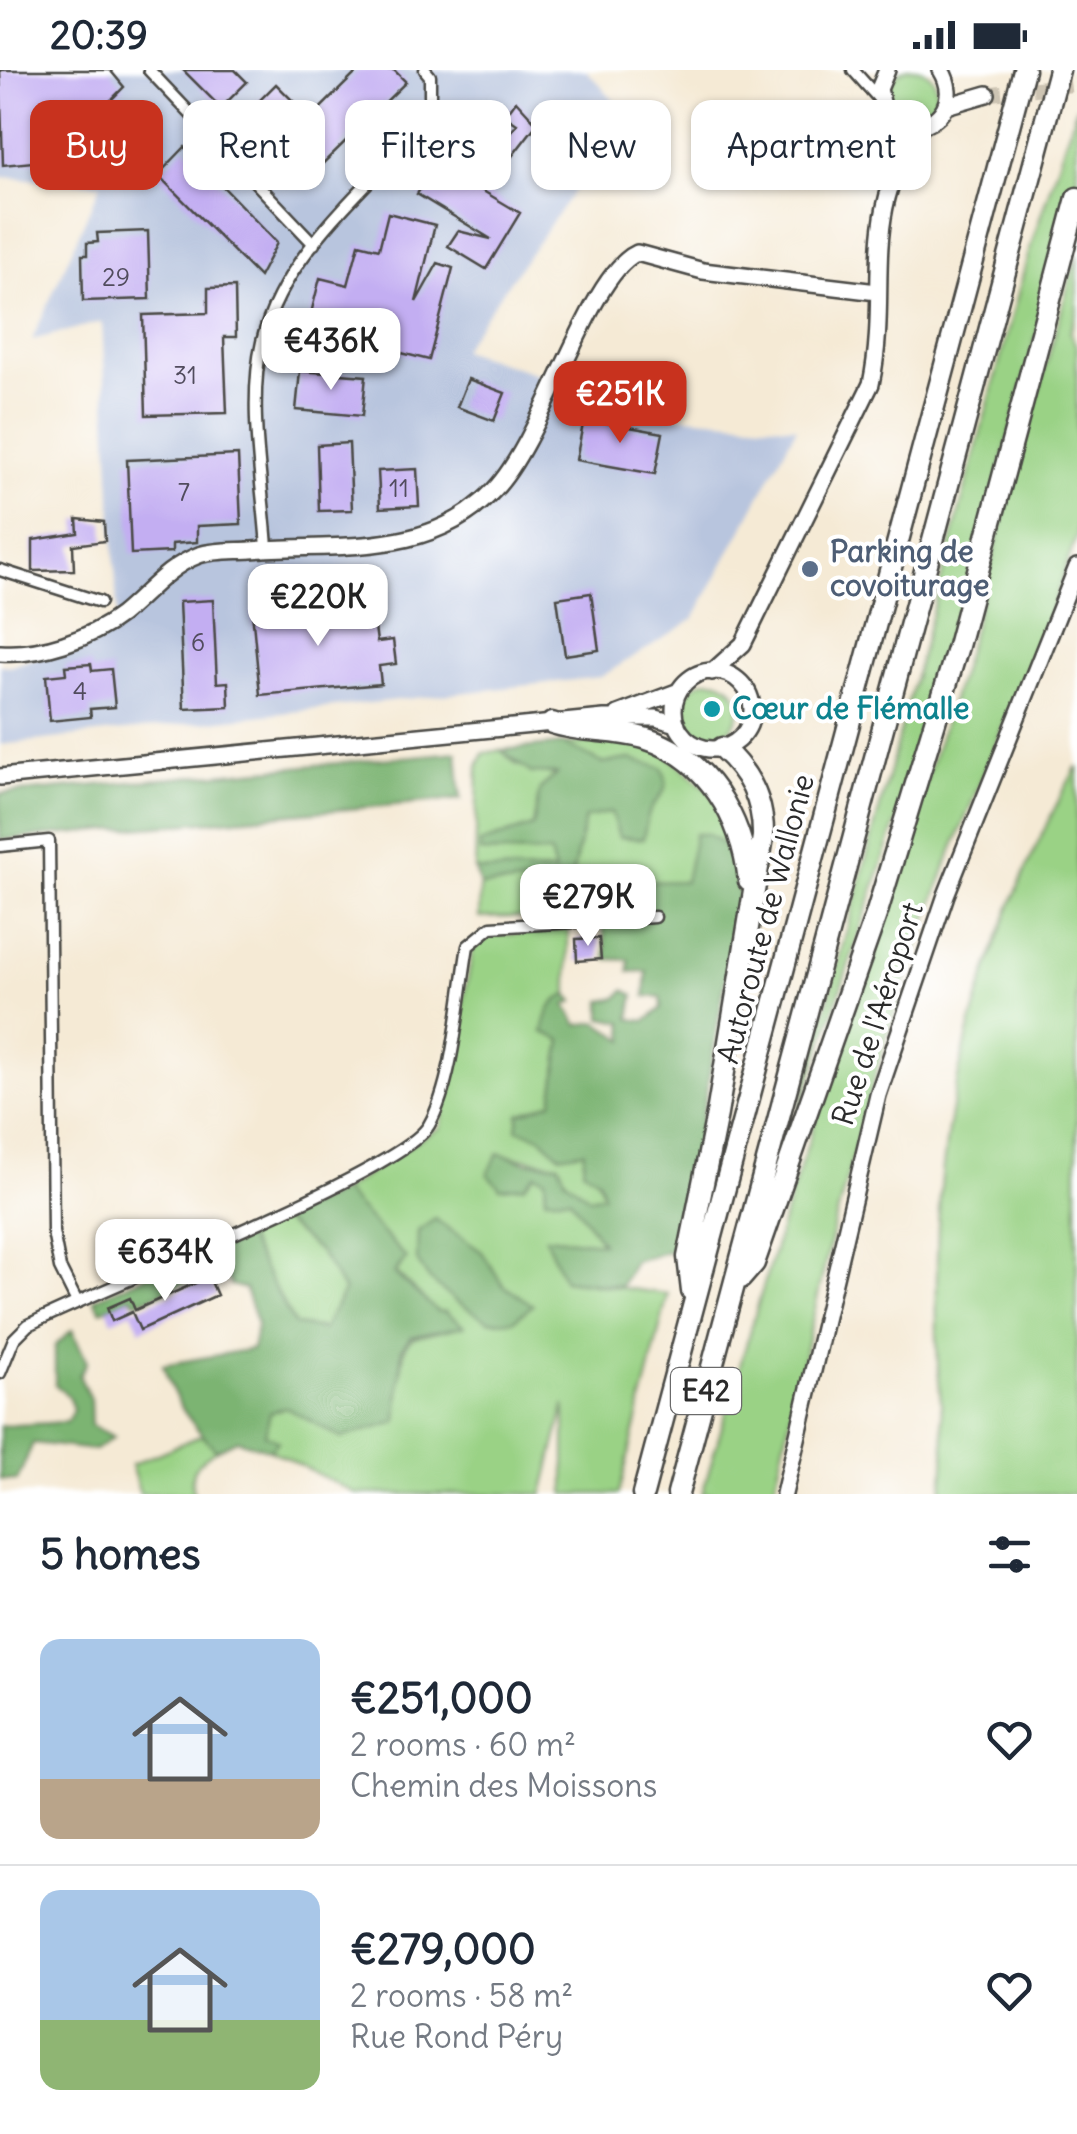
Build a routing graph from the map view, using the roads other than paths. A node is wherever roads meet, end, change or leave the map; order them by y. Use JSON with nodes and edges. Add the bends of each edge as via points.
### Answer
{"nodes":[{"id":1,"x":148,"y":70,"type":"edge"},
{"id":2,"x":425,"y":70,"type":"edge"},
{"id":3,"x":853,"y":70,"type":"edge"},
{"id":4,"x":887,"y":70,"type":"edge"},
{"id":5,"x":1024,"y":70,"type":"edge"},
{"id":6,"x":1059,"y":70,"type":"edge"},
{"id":7,"x":944,"y":77,"type":"edge"},
{"id":8,"x":880,"y":100,"type":"joint"},
{"id":9,"x":946,"y":106,"type":"junction"},
{"id":10,"x":931,"y":118,"type":"edge"},
{"id":11,"x":891,"y":190,"type":"edge"},
{"id":12,"x":1077,"y":198,"type":"edge"},
{"id":13,"x":1077,"y":224,"type":"edge"},
{"id":14,"x":314,"y":244,"type":"junction"},
{"id":15,"x":1063,"y":249,"type":"junction"},
{"id":16,"x":877,"y":292,"type":"junction"},
{"id":17,"x":267,"y":548,"type":"junction"},
{"id":18,"x":1077,"y":567,"type":"edge"},
{"id":19,"x":0,"y":570,"type":"edge"},
{"id":20,"x":100,"y":602,"type":"dead end"},
{"id":21,"x":744,"y":644,"type":"junction"},
{"id":22,"x":0,"y":653,"type":"edge"},
{"id":23,"x":712,"y":672,"type":"junction"},
{"id":24,"x":740,"y":683,"type":"junction"},
{"id":25,"x":679,"y":691,"type":"junction"},
{"id":26,"x":604,"y":718,"type":"junction"},
{"id":27,"x":552,"y":723,"type":"junction"},
{"id":28,"x":676,"y":724,"type":"junction"},
{"id":29,"x":722,"y":748,"type":"junction"},
{"id":30,"x":0,"y":777,"type":"edge"},
{"id":31,"x":0,"y":846,"type":"edge"},
{"id":32,"x":655,"y":917,"type":"dead end"},
{"id":33,"x":749,"y":918,"type":"junction"},
{"id":34,"x":734,"y":1288,"type":"junction"},
{"id":35,"x":76,"y":1300,"type":"junction"},
{"id":36,"x":694,"y":1303,"type":"junction"},
{"id":37,"x":0,"y":1372,"type":"edge"},
{"id":38,"x":643,"y":1494,"type":"edge"},
{"id":39,"x":678,"y":1494,"type":"edge"},
{"id":40,"x":784,"y":1494,"type":"edge"}],
"edges":[{"from":1,"to":14,"type":"street"},
{"from":2,"to":14,"type":"street","via":[[430,117]]},
{"from":3,"to":8,"type":"street"},
{"from":4,"to":8,"type":"street"},
{"from":5,"to":36,"type":"highway","name":"Autoroute de Wallonie","number":"E42"},
{"from":6,"to":34,"type":"highway","number":"E42"},
{"from":7,"to":9,"type":"street"},
{"from":7,"to":9,"type":"street","via":[[980,95]]},
{"from":9,"to":10,"type":"street"},
{"from":11,"to":16,"type":"street","via":[[881,221]]},
{"from":12,"to":15,"type":"highway"},
{"from":13,"to":15,"type":"highway"},
{"from":14,"to":17,"type":"street","via":[[279,294],[262,342],[257,388]]},
{"from":15,"to":34,"type":"highway","via":[[982,561],[878,912],[754,1263]]},
{"from":16,"to":17,"type":"street","via":[[703,272],[637,253],[604,280],[537,428],[478,504],[430,534],[397,543]]},
{"from":16,"to":21,"type":"street","via":[[879,342],[871,384]]},
{"from":17,"to":22,"type":"street","via":[[201,554],[168,572],[118,617],[72,642]]},
{"from":18,"to":40,"type":"street","name":"Rue de l'Aéroport","via":[[946,895],[878,1095]]},
{"from":19,"to":20,"type":"street"},
{"from":21,"to":23,"type":"street"},
{"from":21,"to":24,"type":"street"},
{"from":23,"to":24,"type":"street"},
{"from":23,"to":25,"type":"street","via":[[695,676]]},
{"from":24,"to":29,"type":"street","via":[[752,704],[750,723]]},
{"from":25,"to":26,"type":"street"},
{"from":25,"to":28,"type":"street"},
{"from":26,"to":27,"type":"street"},
{"from":26,"to":28,"type":"street"},
{"from":27,"to":30,"type":"street"},
{"from":27,"to":33,"type":"highway","via":[[644,738],[691,762],[725,803],[741,837]]},
{"from":28,"to":29,"type":"street","via":[[695,745]]},
{"from":29,"to":33,"type":"highway","via":[[748,777],[764,816]]},
{"from":31,"to":35,"type":"street","via":[[48,841],[53,1232]]},
{"from":32,"to":35,"type":"street","via":[[492,927],[476,937],[468,946],[428,1128],[369,1170]]},
{"from":33,"to":36,"type":"highway","via":[[688,1257]]},
{"from":34,"to":39,"type":"highway","number":"E42"},
{"from":35,"to":37,"type":"street","via":[[28,1325]]},
{"from":36,"to":38,"type":"highway","name":"Autoroute de Wallonie","number":"E42"}]}
